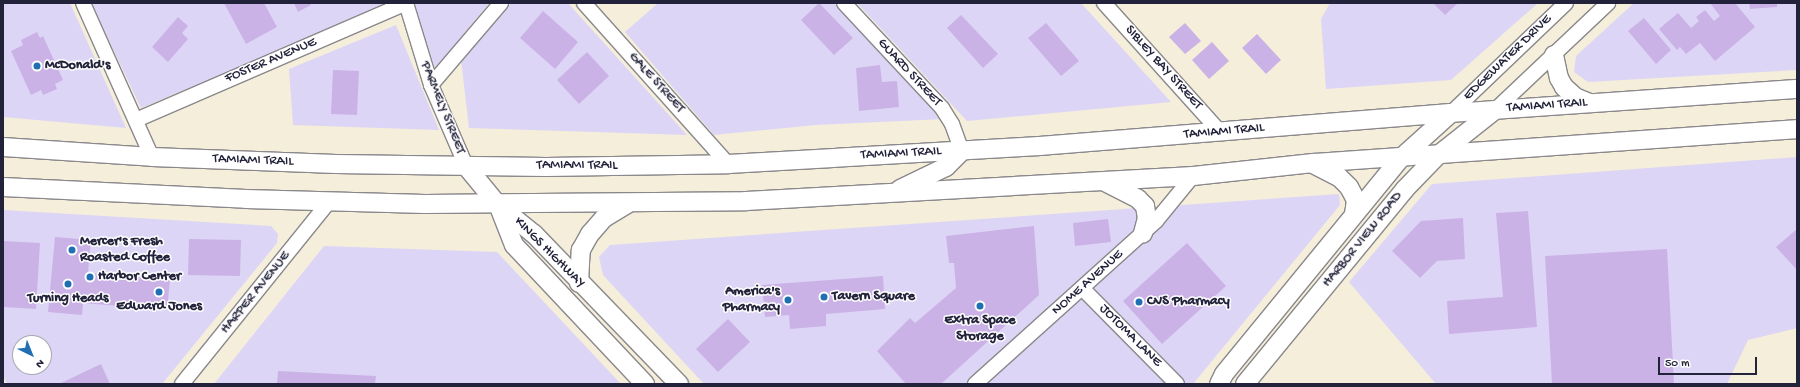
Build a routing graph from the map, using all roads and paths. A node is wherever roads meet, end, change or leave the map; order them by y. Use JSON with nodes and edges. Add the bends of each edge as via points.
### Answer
{"nodes":[{"id":1,"x":83,"y":3,"type":"edge"},
{"id":2,"x":406,"y":3,"type":"edge"},
{"id":3,"x":501,"y":3,"type":"edge"},
{"id":4,"x":584,"y":3,"type":"edge"},
{"id":5,"x":844,"y":3,"type":"edge"},
{"id":6,"x":1104,"y":3,"type":"edge"},
{"id":7,"x":1566,"y":3,"type":"edge"},
{"id":8,"x":1608,"y":3,"type":"edge"},
{"id":9,"x":1554,"y":55,"type":"junction"},
{"id":10,"x":430,"y":85,"type":"junction"},
{"id":11,"x":1797,"y":89,"type":"edge"},
{"id":12,"x":1590,"y":103,"type":"junction"},
{"id":13,"x":1495,"y":110,"type":"junction"},
{"id":14,"x":1451,"y":113,"type":"junction"},
{"id":15,"x":136,"y":120,"type":"junction"},
{"id":16,"x":1797,"y":129,"type":"edge"},
{"id":17,"x":1221,"y":133,"type":"junction"},
{"id":18,"x":3,"y":148,"type":"edge"},
{"id":19,"x":962,"y":151,"type":"junction"},
{"id":20,"x":1437,"y":156,"type":"junction"},
{"id":21,"x":152,"y":157,"type":"junction"},
{"id":22,"x":1402,"y":158,"type":"junction"},
{"id":23,"x":1312,"y":163,"type":"junction"},
{"id":24,"x":728,"y":164,"type":"junction"},
{"id":25,"x":466,"y":166,"type":"junction"},
{"id":26,"x":1193,"y":176,"type":"junction"},
{"id":27,"x":1104,"y":181,"type":"junction"},
{"id":28,"x":3,"y":186,"type":"edge"},
{"id":29,"x":890,"y":194,"type":"junction"},
{"id":30,"x":330,"y":202,"type":"junction"},
{"id":31,"x":628,"y":204,"type":"junction"},
{"id":32,"x":498,"y":205,"type":"junction"},
{"id":33,"x":1354,"y":215,"type":"junction"},
{"id":34,"x":1143,"y":233,"type":"junction"},
{"id":35,"x":579,"y":282,"type":"junction"},
{"id":36,"x":1082,"y":288,"type":"junction"},
{"id":37,"x":671,"y":381,"type":"edge"},
{"id":38,"x":182,"y":384,"type":"edge"},
{"id":39,"x":645,"y":384,"type":"edge"},
{"id":40,"x":975,"y":384,"type":"edge"},
{"id":41,"x":1177,"y":384,"type":"edge"},
{"id":42,"x":1219,"y":384,"type":"edge"},
{"id":43,"x":1245,"y":384,"type":"edge"}],
"edges":[{"from":1,"to":15,"type":"street"},
{"from":2,"to":10,"type":"street","name":"PARMELY STREET"},
{"from":2,"to":15,"type":"street","name":"FOSTER AVENUE"},
{"from":3,"to":10,"type":"street"},
{"from":4,"to":24,"type":"street","name":"GALE STREET"},
{"from":5,"to":19,"type":"street","name":"GUARD STREET","via":[[942,108],[952,124]]},
{"from":6,"to":17,"type":"street","name":"SIBLEY BAY STREET"},
{"from":7,"to":14,"type":"street","name":"EDGEWATER DRIVE"},
{"from":8,"to":9,"type":"street","name":"EDGEWATER DRIVE"},
{"from":9,"to":12,"type":"main road","via":[[1559,78],[1564,87],[1576,97]]},
{"from":9,"to":13,"type":"street","name":"EDGEWATER DRIVE"},
{"from":10,"to":25,"type":"street","name":"PARMELY STREET"},
{"from":11,"to":12,"type":"main road","name":"TAMIAMI TRAIL"},
{"from":12,"to":13,"type":"main road","name":"TAMIAMI TRAIL"},
{"from":13,"to":14,"type":"main road","name":"TAMIAMI TRAIL"},
{"from":13,"to":20,"type":"main road","name":"HARBOR VIEW ROAD"},
{"from":14,"to":17,"type":"main road","name":"TAMIAMI TRAIL"},
{"from":14,"to":22,"type":"main road","name":"HARBOR VIEW ROAD"},
{"from":15,"to":21,"type":"street"},
{"from":16,"to":20,"type":"main road"},
{"from":17,"to":19,"type":"main road","name":"TAMIAMI TRAIL"},
{"from":18,"to":21,"type":"main road","name":"TAMIAMI TRAIL"},
{"from":19,"to":24,"type":"main road","name":"TAMIAMI TRAIL"},
{"from":19,"to":29,"type":"main road","via":[[935,174]]},
{"from":20,"to":22,"type":"main road"},
{"from":20,"to":43,"type":"main road","name":"HARBOR VIEW ROAD","via":[[1405,189]]},
{"from":21,"to":25,"type":"main road","name":"TAMIAMI TRAIL"},
{"from":22,"to":23,"type":"main road"},
{"from":22,"to":33,"type":"main road","name":"HARBOR VIEW ROAD"},
{"from":23,"to":26,"type":"main road"},
{"from":23,"to":33,"type":"main road","via":[[1339,177],[1349,187],[1356,200]]},
{"from":24,"to":25,"type":"main road","name":"TAMIAMI TRAIL"},
{"from":25,"to":32,"type":"main road"},
{"from":26,"to":27,"type":"main road"},
{"from":26,"to":34,"type":"street","name":"NOME AVENUE"},
{"from":27,"to":29,"type":"main road"},
{"from":27,"to":34,"type":"main road","via":[[1138,199],[1145,206],[1147,218]]},
{"from":28,"to":30,"type":"main road"},
{"from":29,"to":31,"type":"main road"},
{"from":30,"to":32,"type":"main road"},
{"from":30,"to":38,"type":"street","name":"HARPER AVENUE"},
{"from":31,"to":32,"type":"main road"},
{"from":31,"to":35,"type":"main road","via":[[604,218],[590,234],[581,250]]},
{"from":32,"to":35,"type":"main road","name":"KINGS HIGHWAY","via":[[534,234]]},
{"from":32,"to":39,"type":"main road","name":"KINGS HIGHWAY","via":[[514,245]]},
{"from":33,"to":42,"type":"main road","name":"HARBOR VIEW ROAD","via":[[1224,374]]},
{"from":34,"to":36,"type":"street","name":"NOME AVENUE"},
{"from":35,"to":37,"type":"main road","name":"KINGS HIGHWAY"},
{"from":36,"to":40,"type":"street","name":"NOME AVENUE"},
{"from":36,"to":41,"type":"street","name":"JOTOMA LANE"}]}
